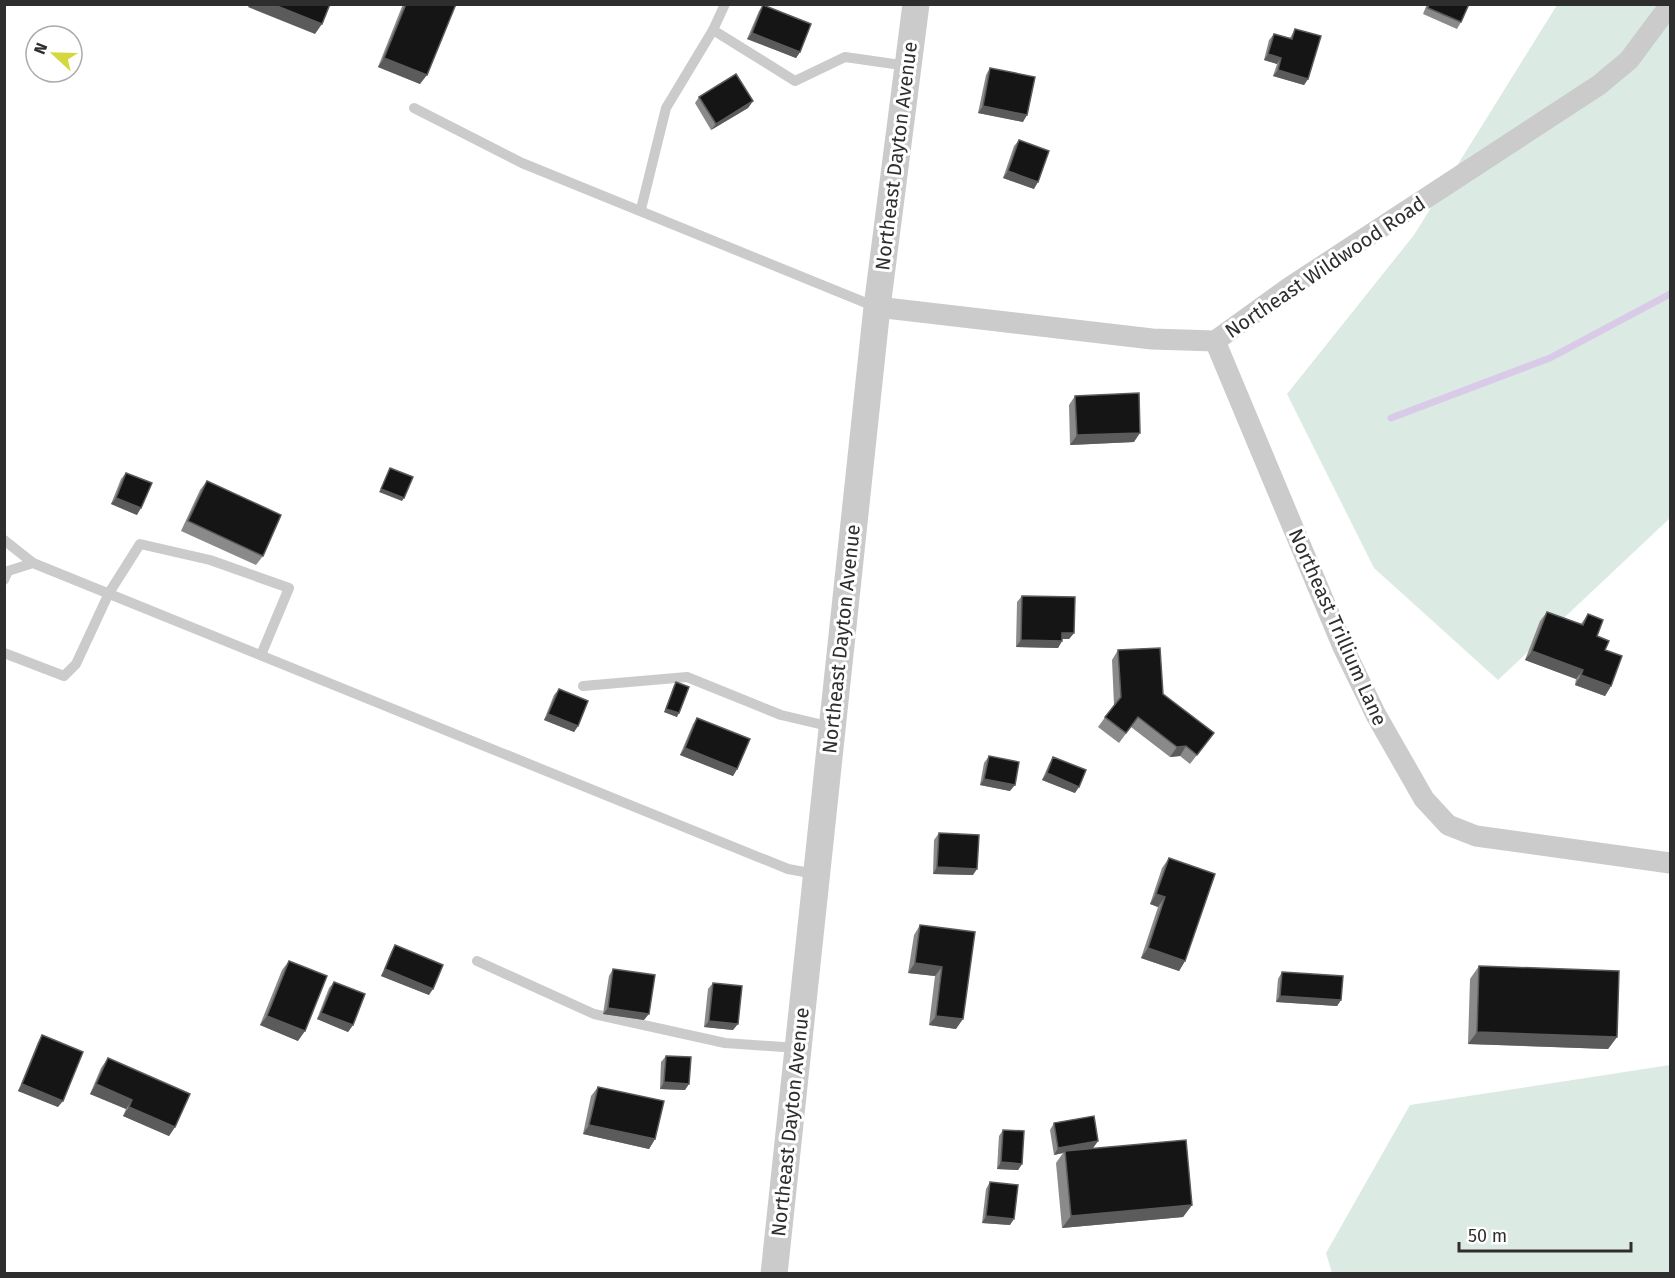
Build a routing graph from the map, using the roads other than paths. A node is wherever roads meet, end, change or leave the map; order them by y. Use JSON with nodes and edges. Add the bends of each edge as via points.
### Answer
{"nodes":[{"id":1,"x":725,"y":4,"type":"edge"},
{"id":2,"x":916,"y":4,"type":"edge"},
{"id":3,"x":1671,"y":5,"type":"edge"},
{"id":4,"x":713,"y":30,"type":"junction"},
{"id":5,"x":908,"y":66,"type":"junction"},
{"id":6,"x":414,"y":108,"type":"dead end"},
{"id":7,"x":641,"y":209,"type":"junction"},
{"id":8,"x":877,"y":307,"type":"junction"},
{"id":9,"x":1215,"y":341,"type":"junction"},
{"id":10,"x":4,"y":540,"type":"edge"},
{"id":11,"x":33,"y":562,"type":"junction"},
{"id":12,"x":4,"y":580,"type":"edge"},
{"id":13,"x":109,"y":593,"type":"junction"},
{"id":14,"x":4,"y":653,"type":"edge"},
{"id":15,"x":261,"y":655,"type":"junction"},
{"id":16,"x":583,"y":686,"type":"dead end"},
{"id":17,"x":832,"y":727,"type":"junction"},
{"id":18,"x":1671,"y":863,"type":"edge"},
{"id":19,"x":816,"y":874,"type":"junction"},
{"id":20,"x":477,"y":961,"type":"dead end"},
{"id":21,"x":797,"y":1048,"type":"junction"},
{"id":22,"x":774,"y":1274,"type":"edge"}],
"edges":[{"from":1,"to":4,"type":"lane"},
{"from":2,"to":5,"type":"street","name":"Northeast Dayton Avenue"},
{"from":3,"to":9,"type":"street","name":"Northeast Wildwood Road","via":[[1629,60],[1599,85],[1290,287]]},
{"from":4,"to":5,"type":"lane","via":[[795,81],[845,57]]},
{"from":4,"to":7,"type":"lane","via":[[666,108]]},
{"from":5,"to":8,"type":"street","name":"Northeast Dayton Avenue"},
{"from":6,"to":7,"type":"lane","via":[[522,163]]},
{"from":7,"to":8,"type":"lane"},
{"from":8,"to":9,"type":"street","name":"Northeast Wildwood Road","via":[[1152,339]]},
{"from":8,"to":17,"type":"street","name":"Northeast Dayton Avenue"},
{"from":9,"to":18,"type":"street","name":"Northeast Trillium Lane","via":[[1343,647],[1424,799],[1448,825],[1476,836]]},
{"from":10,"to":11,"type":"lane"},
{"from":11,"to":12,"type":"lane","via":[[8,571]]},
{"from":11,"to":13,"type":"lane"},
{"from":13,"to":14,"type":"lane","via":[[76,664],[64,676]]},
{"from":13,"to":15,"type":"lane"},
{"from":13,"to":15,"type":"lane","via":[[140,544],[210,560],[289,588]]},
{"from":15,"to":19,"type":"lane","via":[[788,869]]},
{"from":16,"to":17,"type":"lane","via":[[687,677],[781,716]]},
{"from":17,"to":19,"type":"street","name":"Northeast Dayton Avenue"},
{"from":19,"to":21,"type":"street","name":"Northeast Dayton Avenue"},
{"from":20,"to":21,"type":"lane","via":[[594,1014],[725,1043]]},
{"from":21,"to":22,"type":"street","name":"Northeast Dayton Avenue"}]}
